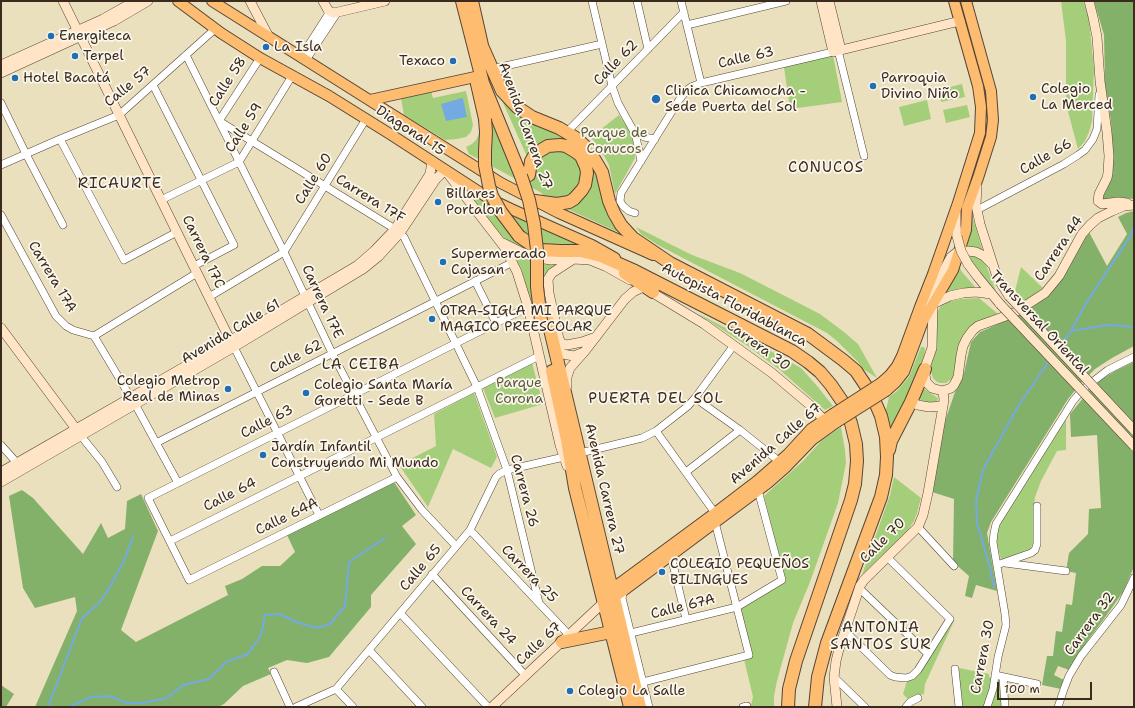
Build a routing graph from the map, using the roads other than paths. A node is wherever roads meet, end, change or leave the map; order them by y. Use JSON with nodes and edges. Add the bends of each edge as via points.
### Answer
{"nodes":[{"id":1,"x":64,"y":1,"type":"edge"},
{"id":2,"x":135,"y":1,"type":"edge"},
{"id":3,"x":148,"y":1,"type":"edge"},
{"id":4,"x":178,"y":1,"type":"edge"},
{"id":5,"x":212,"y":1,"type":"edge"},
{"id":6,"x":250,"y":1,"type":"edge"},
{"id":7,"x":323,"y":1,"type":"edge"},
{"id":8,"x":385,"y":1,"type":"edge"},
{"id":9,"x":456,"y":1,"type":"edge"},
{"id":10,"x":462,"y":1,"type":"edge"},
{"id":11,"x":472,"y":1,"type":"edge"},
{"id":12,"x":592,"y":1,"type":"edge"},
{"id":13,"x":637,"y":1,"type":"edge"},
{"id":14,"x":681,"y":1,"type":"edge"},
{"id":15,"x":786,"y":1,"type":"edge"},
{"id":16,"x":821,"y":1,"type":"edge"},
{"id":17,"x":829,"y":1,"type":"edge"},
{"id":18,"x":954,"y":1,"type":"edge"},
{"id":19,"x":1089,"y":1,"type":"edge"},
{"id":20,"x":966,"y":2,"type":"edge"},
{"id":21,"x":332,"y":11,"type":"junction"},
{"id":22,"x":684,"y":12,"type":"junction"},
{"id":23,"x":960,"y":21,"type":"junction"},
{"id":24,"x":687,"y":25,"type":"junction"},
{"id":25,"x":215,"y":29,"type":"junction"},
{"id":26,"x":79,"y":34,"type":"junction"},
{"id":27,"x":269,"y":37,"type":"junction"},
{"id":28,"x":602,"y":44,"type":"junction"},
{"id":29,"x":483,"y":48,"type":"junction"},
{"id":30,"x":648,"y":49,"type":"junction"},
{"id":31,"x":838,"y":51,"type":"junction"},
{"id":32,"x":186,"y":55,"type":"junction"},
{"id":33,"x":260,"y":58,"type":"junction"},
{"id":34,"x":304,"y":58,"type":"junction"},
{"id":35,"x":1,"y":65,"type":"edge"},
{"id":36,"x":492,"y":69,"type":"junction"},
{"id":37,"x":1,"y":73,"type":"edge"},
{"id":38,"x":292,"y":76,"type":"junction"},
{"id":39,"x":475,"y":77,"type":"junction"},
{"id":40,"x":1100,"y":80,"type":"junction"},
{"id":41,"x":701,"y":83,"type":"junction"},
{"id":42,"x":153,"y":84,"type":"junction"},
{"id":43,"x":612,"y":86,"type":"junction"},
{"id":44,"x":370,"y":100,"type":"junction"},
{"id":45,"x":1,"y":103,"type":"edge"},
{"id":46,"x":119,"y":115,"type":"junction"},
{"id":47,"x":366,"y":119,"type":"junction"},
{"id":48,"x":219,"y":121,"type":"junction"},
{"id":49,"x":633,"y":130,"type":"junction"},
{"id":50,"x":566,"y":132,"type":"junction"},
{"id":51,"x":60,"y":139,"type":"junction"},
{"id":52,"x":655,"y":139,"type":"junction"},
{"id":53,"x":252,"y":141,"type":"junction"},
{"id":54,"x":26,"y":154,"type":"junction"},
{"id":55,"x":864,"y":156,"type":"dead end"},
{"id":56,"x":432,"y":161,"type":"junction"},
{"id":57,"x":641,"y":161,"type":"junction"},
{"id":58,"x":240,"y":162,"type":"junction"},
{"id":59,"x":1,"y":165,"type":"edge"},
{"id":60,"x":445,"y":170,"type":"junction"},
{"id":61,"x":525,"y":176,"type":"junction"},
{"id":62,"x":978,"y":178,"type":"junction"},
{"id":63,"x":202,"y":180,"type":"junction"},
{"id":64,"x":325,"y":186,"type":"junction"},
{"id":65,"x":161,"y":200,"type":"junction"},
{"id":66,"x":535,"y":201,"type":"junction"},
{"id":67,"x":958,"y":203,"type":"junction"},
{"id":68,"x":1134,"y":205,"type":"edge"},
{"id":69,"x":977,"y":210,"type":"junction"},
{"id":70,"x":635,"y":213,"type":"dead end"},
{"id":71,"x":1,"y":215,"type":"edge"},
{"id":72,"x":63,"y":225,"type":"dead end"},
{"id":73,"x":398,"y":231,"type":"junction"},
{"id":74,"x":177,"y":232,"type":"junction"},
{"id":75,"x":500,"y":241,"type":"junction"},
{"id":76,"x":284,"y":252,"type":"junction"},
{"id":77,"x":959,"y":252,"type":"junction"},
{"id":78,"x":601,"y":256,"type":"junction"},
{"id":79,"x":573,"y":259,"type":"junction"},
{"id":80,"x":513,"y":262,"type":"junction"},
{"id":81,"x":670,"y":263,"type":"junction"},
{"id":82,"x":993,"y":265,"type":"junction"},
{"id":83,"x":196,"y":270,"type":"junction"},
{"id":84,"x":636,"y":271,"type":"junction"},
{"id":85,"x":624,"y":277,"type":"junction"},
{"id":86,"x":475,"y":281,"type":"junction"},
{"id":87,"x":648,"y":289,"type":"junction"},
{"id":88,"x":991,"y":294,"type":"junction"},
{"id":89,"x":209,"y":297,"type":"junction"},
{"id":90,"x":625,"y":298,"type":"junction"},
{"id":91,"x":307,"y":299,"type":"junction"},
{"id":92,"x":435,"y":301,"type":"junction"},
{"id":93,"x":551,"y":303,"type":"junction"},
{"id":94,"x":933,"y":304,"type":"junction"},
{"id":95,"x":528,"y":307,"type":"junction"},
{"id":96,"x":545,"y":321,"type":"junction"},
{"id":97,"x":915,"y":321,"type":"junction"},
{"id":98,"x":496,"y":323,"type":"junction"},
{"id":99,"x":1,"y":328,"type":"edge"},
{"id":100,"x":94,"y":336,"type":"junction"},
{"id":101,"x":596,"y":337,"type":"junction"},
{"id":102,"x":456,"y":343,"type":"junction"},
{"id":103,"x":232,"y":344,"type":"junction"},
{"id":104,"x":915,"y":344,"type":"junction"},
{"id":105,"x":734,"y":345,"type":"junction"},
{"id":106,"x":553,"y":347,"type":"junction"},
{"id":107,"x":932,"y":348,"type":"junction"},
{"id":108,"x":585,"y":351,"type":"junction"},
{"id":109,"x":332,"y":353,"type":"junction"},
{"id":110,"x":539,"y":356,"type":"junction"},
{"id":111,"x":1134,"y":357,"type":"edge"},
{"id":112,"x":925,"y":369,"type":"junction"},
{"id":113,"x":477,"y":387,"type":"junction"},
{"id":114,"x":883,"y":387,"type":"junction"},
{"id":115,"x":943,"y":391,"type":"junction"},
{"id":116,"x":256,"y":392,"type":"junction"},
{"id":117,"x":354,"y":395,"type":"junction"},
{"id":118,"x":696,"y":398,"type":"junction"},
{"id":119,"x":133,"y":401,"type":"junction"},
{"id":120,"x":911,"y":402,"type":"junction"},
{"id":121,"x":943,"y":406,"type":"junction"},
{"id":122,"x":570,"y":413,"type":"junction"},
{"id":123,"x":831,"y":420,"type":"junction"},
{"id":124,"x":740,"y":430,"type":"junction"},
{"id":125,"x":1134,"y":430,"type":"edge"},
{"id":126,"x":656,"y":431,"type":"junction"},
{"id":127,"x":78,"y":433,"type":"junction"},
{"id":128,"x":277,"y":433,"type":"junction"},
{"id":129,"x":376,"y":438,"type":"junction"},
{"id":130,"x":156,"y":443,"type":"junction"},
{"id":131,"x":1,"y":445,"type":"edge"},
{"id":132,"x":1134,"y":446,"type":"edge"},
{"id":133,"x":580,"y":453,"type":"junction"},
{"id":134,"x":564,"y":457,"type":"junction"},
{"id":135,"x":887,"y":457,"type":"junction"},
{"id":136,"x":780,"y":462,"type":"junction"},
{"id":137,"x":17,"y":463,"type":"junction"},
{"id":138,"x":507,"y":470,"type":"junction"},
{"id":139,"x":1,"y":472,"type":"edge"},
{"id":140,"x":686,"y":472,"type":"junction"},
{"id":141,"x":299,"y":476,"type":"junction"},
{"id":142,"x":397,"y":477,"type":"junction"},
{"id":143,"x":1,"y":482,"type":"edge"},
{"id":144,"x":178,"y":483,"type":"junction"},
{"id":145,"x":117,"y":487,"type":"dead end"},
{"id":146,"x":575,"y":488,"type":"junction"},
{"id":147,"x":758,"y":490,"type":"junction"},
{"id":148,"x":1037,"y":506,"type":"dead end"},
{"id":149,"x":319,"y":515,"type":"junction"},
{"id":150,"x":715,"y":518,"type":"junction"},
{"id":151,"x":918,"y":527,"type":"junction"},
{"id":152,"x":470,"y":530,"type":"junction"},
{"id":153,"x":170,"y":541,"type":"junction"},
{"id":154,"x":456,"y":546,"type":"junction"},
{"id":155,"x":670,"y":551,"type":"junction"},
{"id":156,"x":888,"y":557,"type":"junction"},
{"id":157,"x":1000,"y":564,"type":"junction"},
{"id":158,"x":954,"y":566,"type":"dead end"},
{"id":159,"x":1066,"y":571,"type":"dead end"},
{"id":160,"x":432,"y":574,"type":"junction"},
{"id":161,"x":532,"y":577,"type":"junction"},
{"id":162,"x":1134,"y":578,"type":"edge"},
{"id":163,"x":519,"y":582,"type":"junction"},
{"id":164,"x":859,"y":588,"type":"junction"},
{"id":165,"x":618,"y":592,"type":"junction"},
{"id":166,"x":604,"y":602,"type":"junction"},
{"id":167,"x":539,"y":603,"type":"junction"},
{"id":168,"x":737,"y":607,"type":"junction"},
{"id":169,"x":400,"y":613,"type":"junction"},
{"id":170,"x":686,"y":620,"type":"junction"},
{"id":171,"x":845,"y":631,"type":"junction"},
{"id":172,"x":612,"y":632,"type":"junction"},
{"id":173,"x":631,"y":633,"type":"junction"},
{"id":174,"x":566,"y":638,"type":"junction"},
{"id":175,"x":369,"y":650,"type":"junction"},
{"id":176,"x":928,"y":654,"type":"junction"},
{"id":177,"x":955,"y":669,"type":"dead end"},
{"id":178,"x":274,"y":672,"type":"dead end"},
{"id":179,"x":526,"y":676,"type":"junction"},
{"id":180,"x":999,"y":676,"type":"junction"},
{"id":181,"x":834,"y":677,"type":"junction"},
{"id":182,"x":643,"y":682,"type":"junction"},
{"id":183,"x":1037,"y":684,"type":"dead end"},
{"id":184,"x":336,"y":689,"type":"junction"},
{"id":185,"x":990,"y":697,"type":"junction"},
{"id":186,"x":918,"y":698,"type":"dead end"},
{"id":187,"x":1005,"y":699,"type":"junction"},
{"id":188,"x":290,"y":707,"type":"edge"},
{"id":189,"x":296,"y":707,"type":"edge"},
{"id":190,"x":353,"y":707,"type":"edge"},
{"id":191,"x":422,"y":707,"type":"edge"},
{"id":192,"x":488,"y":707,"type":"edge"},
{"id":193,"x":492,"y":707,"type":"edge"},
{"id":194,"x":630,"y":707,"type":"edge"},
{"id":195,"x":640,"y":707,"type":"edge"},
{"id":196,"x":649,"y":707,"type":"edge"},
{"id":197,"x":788,"y":707,"type":"edge"},
{"id":198,"x":816,"y":707,"type":"edge"},
{"id":199,"x":837,"y":707,"type":"edge"},
{"id":200,"x":865,"y":707,"type":"edge"},
{"id":201,"x":906,"y":707,"type":"edge"},
{"id":202,"x":960,"y":707,"type":"edge"},
{"id":203,"x":987,"y":707,"type":"edge"},
{"id":204,"x":1005,"y":707,"type":"edge"},
{"id":205,"x":1058,"y":707,"type":"edge"}],
"edges":[{"from":1,"to":26,"type":"main road","name":"Carrera 17C"},
{"from":2,"to":26,"type":"main road"},
{"from":3,"to":26,"type":"main road","via":[[114,21]]},
{"from":4,"to":25,"type":"main road","name":"Diagonal 15"},
{"from":5,"to":27,"type":"main road","name":"Diagonal 15"},
{"from":6,"to":27,"type":"main road"},
{"from":7,"to":21,"type":"main road"},
{"from":8,"to":21,"type":"main road"},
{"from":9,"to":39,"type":"highway"},
{"from":10,"to":61,"type":"highway","name":"Avenida Carrera 27","via":[[486,90]]},
{"from":11,"to":29,"type":"highway","name":"Avenida Carrera 27"},
{"from":12,"to":28,"type":"street"},
{"from":13,"to":30,"type":"street"},
{"from":14,"to":22,"type":"street"},
{"from":15,"to":24,"type":"street"},
{"from":16,"to":31,"type":"main road"},
{"from":17,"to":31,"type":"main road"},
{"from":18,"to":23,"type":"main road","name":"Avenida Calle 67"},
{"from":19,"to":40,"type":"main road","via":[[1097,36]]},
{"from":20,"to":62,"type":"main road","name":"Avenida Calle 67","via":[[991,91],[993,120],[991,137]]},
{"from":21,"to":34,"type":"street"},
{"from":22,"to":24,"type":"street"},
{"from":22,"to":30,"type":"street","name":"Calle 62"},
{"from":23,"to":31,"type":"main road","name":"Calle 63"},
{"from":23,"to":67,"type":"main road","name":"Avenida Calle 67","via":[[978,86],[982,118],[978,142]]},
{"from":24,"to":41,"type":"street"},
{"from":25,"to":32,"type":"street","name":"Calle 57"},
{"from":25,"to":33,"type":"main road","name":"Diagonal 15"},
{"from":26,"to":35,"type":"main road"},
{"from":26,"to":37,"type":"main road"},
{"from":26,"to":46,"type":"main road","name":"Carrera 17C"},
{"from":27,"to":34,"type":"main road","name":"Diagonal 15"},
{"from":28,"to":36,"type":"street"},
{"from":28,"to":43,"type":"street"},
{"from":29,"to":36,"type":"highway","name":"Autopista Floridablanca"},
{"from":29,"to":61,"type":"highway","name":"Avenida Carrera 27","via":[[489,77]]},
{"from":30,"to":43,"type":"street","name":"Calle 62"},
{"from":31,"to":41,"type":"street","name":"Calle 63"},
{"from":31,"to":55,"type":"street"},
{"from":32,"to":42,"type":"street","name":"Calle 57"},
{"from":32,"to":48,"type":"street","name":"Carrera 17E"},
{"from":33,"to":38,"type":"main road","name":"Diagonal 15"},
{"from":33,"to":48,"type":"street","name":"Calle 58"},
{"from":34,"to":44,"type":"main road","name":"Diagonal 15"},
{"from":36,"to":50,"type":"highway","name":"Autopista Floridablanca","via":[[502,91],[517,107],[532,117]]},
{"from":38,"to":47,"type":"main road","name":"Diagonal 15"},
{"from":38,"to":53,"type":"street","name":"Calle 59"},
{"from":39,"to":44,"type":"main road"},
{"from":39,"to":78,"type":"highway","bridge":true,"via":[[485,119],[487,178],[492,196],[501,212],[519,236],[542,250],[581,251]]},
{"from":40,"to":68,"type":"main road","via":[[1109,161],[1107,178],[1098,201],[1102,204],[1118,202]]},
{"from":40,"to":69,"type":"street","name":"Calle 66","via":[[1097,129],[1085,150],[1064,164]]},
{"from":41,"to":52,"type":"street","name":"Calle 63","via":[[683,94]]},
{"from":42,"to":46,"type":"street","name":"Calle 57"},
{"from":42,"to":63,"type":"street"},
{"from":43,"to":49,"type":"street","via":[[618,104]]},
{"from":43,"to":50,"type":"street","name":"Calle 62"},
{"from":44,"to":66,"type":"main road","name":"Diagonal 15","via":[[492,178]]},
{"from":45,"to":54,"type":"street"},
{"from":46,"to":51,"type":"street","name":"Calle 57"},
{"from":46,"to":65,"type":"main road","name":"Carrera 17C"},
{"from":47,"to":56,"type":"main road","name":"Diagonal 15"},
{"from":47,"to":64,"type":"street","name":"Calle 60"},
{"from":48,"to":53,"type":"street","name":"Carrera 17F"},
{"from":48,"to":58,"type":"street","name":"Carrera 17E"},
{"from":49,"to":52,"type":"street","via":[[644,137]]},
{"from":49,"to":57,"type":"street"},
{"from":50,"to":81,"type":"highway","name":"Autopista Floridablanca","via":[[583,144],[596,160],[602,172],[611,207],[621,225],[633,238]]},
{"from":51,"to":54,"type":"street","name":"Calle 57"},
{"from":51,"to":74,"type":"street","via":[[124,260]]},
{"from":52,"to":57,"type":"street","name":"Calle 63"},
{"from":53,"to":58,"type":"street","name":"Calle 59"},
{"from":53,"to":64,"type":"street","name":"Carrera 17F"},
{"from":54,"to":59,"type":"street","name":"Calle 57"},
{"from":54,"to":72,"type":"street"},
{"from":56,"to":60,"type":"main road","name":"Diagonal 15"},
{"from":56,"to":73,"type":"main road","name":"Avenida Calle 61","via":[[430,174]]},
{"from":57,"to":70,"type":"street","name":"Calle 63","via":[[620,198],[623,206],[629,212]]},
{"from":58,"to":63,"type":"street","name":"Calle 59"},
{"from":58,"to":76,"type":"street","name":"Carrera 17E"},
{"from":60,"to":73,"type":"main road","name":"Avenida Calle 61"},
{"from":60,"to":75,"type":"main road","name":"Carrera 30"},
{"from":60,"to":84,"type":"main road","name":"Diagonal 15","via":[[490,199],[592,245]]},
{"from":61,"to":66,"type":"highway","via":[[534,156],[548,146],[566,146],[581,156],[586,167],[585,185],[574,199],[557,204]]},
{"from":61,"to":96,"type":"highway","name":"Avenida Carrera 27","bridge":true,"via":[[534,224],[537,287]]},
{"from":62,"to":69,"type":"main road","name":"Transversal Oriental"},
{"from":62,"to":77,"type":"main road","name":"Avenida Calle 67","via":[[967,210],[966,230]]},
{"from":63,"to":65,"type":"street","name":"Calle 59"},
{"from":63,"to":83,"type":"street","via":[[234,245]]},
{"from":64,"to":73,"type":"street","name":"Carrera 17F"},
{"from":64,"to":76,"type":"street","name":"Calle 60"},
{"from":65,"to":74,"type":"main road","name":"Carrera 17C"},
{"from":66,"to":81,"type":"main road","name":"Diagonal 15"},
{"from":67,"to":88,"type":"main road","name":"Transversal Oriental","bridge":true,"via":[[957,236],[961,251]]},
{"from":67,"to":97,"type":"main road","name":"Avenida Calle 67"},
{"from":68,"to":115,"type":"main road","name":"Carrera 44","via":[[1124,206],[1106,214],[1090,225],[1082,234],[1060,276],[1045,293],[1014,313],[978,326],[970,333],[963,346],[958,377],[951,388]]},
{"from":69,"to":82,"type":"main road","name":"Transversal Oriental"},
{"from":71,"to":100,"type":"street","name":"Carrera 17A","via":[[56,316],[73,330]]},
{"from":73,"to":91,"type":"main road","name":"Avenida Calle 61","via":[[358,265]]},
{"from":73,"to":92,"type":"street","name":"Carrera 17F","via":[[404,237]]},
{"from":74,"to":83,"type":"main road","name":"Carrera 17C"},
{"from":75,"to":79,"type":"main road","name":"Carrera 30","via":[[538,258]]},
{"from":75,"to":80,"type":"main road","name":"Avenida Carrera 27"},
{"from":76,"to":89,"type":"street"},
{"from":76,"to":91,"type":"street","name":"Carrera 17E"},
{"from":77,"to":82,"type":"main road","via":[[972,251],[980,254],[988,258]]},
{"from":77,"to":94,"type":"main road","name":"Avenida Calle 67","via":[[950,276]]},
{"from":77,"to":97,"type":"main road","via":[[951,257]]},
{"from":78,"to":84,"type":"highway","name":"Autopista Floridablanca"},
{"from":78,"to":87,"type":"highway"},
{"from":79,"to":85,"type":"main road","name":"Carrera 30","via":[[598,263]]},
{"from":79,"to":93,"type":"main road","via":[[549,277]]},
{"from":80,"to":86,"type":"street","name":"Calle 62"},
{"from":80,"to":95,"type":"main road","name":"Avenida Carrera 27"},
{"from":81,"to":135,"type":"highway","name":"Autopista Floridablanca","via":[[808,334],[856,371],[877,406],[884,426]]},
{"from":82,"to":125,"type":"main road","name":"Transversal Oriental","bridge":true,"via":[[1009,296]]},
{"from":83,"to":89,"type":"main road","name":"Carrera 17C"},
{"from":83,"to":100,"type":"street"},
{"from":84,"to":197,"type":"highway","name":"Autopista Floridablanca","via":[[800,356],[831,385],[848,413],[857,453],[855,484],[796,661],[789,689]]},
{"from":85,"to":87,"type":"main road","name":"Carrera 30"},
{"from":85,"to":90,"type":"main road"},
{"from":86,"to":92,"type":"street","name":"Calle 62"},
{"from":86,"to":98,"type":"street"},
{"from":87,"to":90,"type":"main road","via":[[632,292]]},
{"from":87,"to":105,"type":"main road","name":"Carrera 30"},
{"from":88,"to":94,"type":"main road","via":[[963,294],[944,298]]},
{"from":88,"to":132,"type":"main road","name":"Transversal Oriental","bridge":true},
{"from":89,"to":103,"type":"main road","name":"Carrera 17C"},
{"from":90,"to":101,"type":"main road"},
{"from":91,"to":103,"type":"main road","name":"Avenida Calle 61"},
{"from":91,"to":109,"type":"street","name":"Carrera 17E"},
{"from":92,"to":102,"type":"street","name":"Carrera 17F"},
{"from":92,"to":109,"type":"street","name":"Calle 62"},
{"from":93,"to":95,"type":"main road","name":"Calle 63"},
{"from":93,"to":101,"type":"main road","via":[[562,344],[571,345]]},
{"from":94,"to":104,"type":"main road","name":"Avenida Calle 67"},
{"from":94,"to":107,"type":"main road"},
{"from":95,"to":98,"type":"street","name":"Calle 63"},
{"from":95,"to":110,"type":"main road","name":"Avenida Carrera 27"},
{"from":96,"to":106,"type":"highway","name":"Avenida Carrera 27"},
{"from":96,"to":146,"type":"highway","name":"Avenida Carrera 27"},
{"from":97,"to":114,"type":"main road","name":"Avenida Calle 67","via":[[897,366]]},
{"from":98,"to":102,"type":"street","name":"Calle 63"},
{"from":99,"to":127,"type":"main road"},
{"from":100,"to":119,"type":"street"},
{"from":101,"to":108,"type":"main road"},
{"from":102,"to":113,"type":"street","name":"Carrera 17F"},
{"from":102,"to":117,"type":"street","name":"Calle 63"},
{"from":103,"to":116,"type":"street","name":"Carrera 17C"},
{"from":103,"to":119,"type":"main road","name":"Avenida Calle 61"},
{"from":104,"to":107,"type":"main road","via":[[925,341]]},
{"from":104,"to":114,"type":"main road","name":"Avenida Calle 67","via":[[904,372],[896,382]]},
{"from":105,"to":118,"type":"street"},
{"from":105,"to":123,"type":"main road","name":"Carrera 30"},
{"from":106,"to":108,"type":"main road","via":[[563,354],[574,356]]},
{"from":106,"to":122,"type":"highway","name":"Avenida Carrera 27"},
{"from":107,"to":112,"type":"main road"},
{"from":108,"to":122,"type":"main road","via":[[570,368],[567,377]]},
{"from":109,"to":116,"type":"street","name":"Calle 62"},
{"from":109,"to":117,"type":"street","name":"Carrera 17E"},
{"from":110,"to":113,"type":"street","name":"Calle 64"},
{"from":110,"to":134,"type":"main road","name":"Avenida Carrera 27"},
{"from":111,"to":157,"type":"street","name":"Carrera 30","via":[[1108,370],[1073,401],[996,524],[993,542]]},
{"from":112,"to":115,"type":"main road","via":[[926,382]]},
{"from":112,"to":120,"type":"highway"},
{"from":113,"to":129,"type":"street","name":"Calle 64"},
{"from":113,"to":138,"type":"street","name":"Carrera 26"},
{"from":114,"to":123,"type":"main road","name":"Avenida Calle 67","bridge":true},
{"from":115,"to":121,"type":"main road","name":"Calle 70"},
{"from":116,"to":128,"type":"street","name":"Carrera 17C"},
{"from":116,"to":130,"type":"street","name":"Calle 62"},
{"from":117,"to":128,"type":"street","name":"Calle 63"},
{"from":117,"to":129,"type":"street","name":"Carrera 17E"},
{"from":118,"to":124,"type":"street"},
{"from":118,"to":126,"type":"street"},
{"from":119,"to":127,"type":"main road","name":"Avenida Calle 61"},
{"from":119,"to":130,"type":"street"},
{"from":120,"to":121,"type":"main road","via":[[929,407]]},
{"from":120,"to":135,"type":"highway","via":[[891,441]]},
{"from":121,"to":151,"type":"main road","name":"Calle 70","via":[[928,493]]},
{"from":122,"to":133,"type":"highway","name":"Avenida Carrera 27"},
{"from":123,"to":136,"type":"main road","name":"Avenida Calle 67","via":[[808,432]]},
{"from":123,"to":147,"type":"main road","name":"Avenida Calle 67","via":[[785,468]]},
{"from":124,"to":136,"type":"street"},
{"from":124,"to":140,"type":"street"},
{"from":126,"to":133,"type":"street","via":[[642,438]]},
{"from":126,"to":140,"type":"street"},
{"from":127,"to":137,"type":"main road","name":"Avenida Calle 61"},
{"from":127,"to":143,"type":"main road","name":"Avenida Calle 61"},
{"from":127,"to":145,"type":"street","via":[[102,462]]},
{"from":128,"to":141,"type":"street","name":"Carrera 17C"},
{"from":128,"to":144,"type":"street","name":"Calle 63"},
{"from":129,"to":141,"type":"street","name":"Calle 64"},
{"from":129,"to":142,"type":"street","name":"Carrera 17E"},
{"from":130,"to":144,"type":"street"},
{"from":131,"to":137,"type":"street"},
{"from":133,"to":165,"type":"highway","name":"Avenida Carrera 27"},
{"from":134,"to":138,"type":"street"},
{"from":134,"to":146,"type":"main road","name":"Avenida Carrera 27"},
{"from":135,"to":198,"type":"highway","name":"Autopista Floridablanca","via":[[881,497],[823,656],[818,677]]},
{"from":136,"to":150,"type":"main road","name":"Avenida Calle 67"},
{"from":137,"to":139,"type":"main road","name":"Avenida Calle 61"},
{"from":138,"to":152,"type":"street","name":"Calle 65","via":[[496,477]]},
{"from":138,"to":161,"type":"street","name":"Carrera 26"},
{"from":140,"to":150,"type":"street"},
{"from":141,"to":149,"type":"street","name":"Carrera 17C"},
{"from":141,"to":153,"type":"street","name":"Calle 64"},
{"from":142,"to":149,"type":"street","name":"Calle 64A"},
{"from":142,"to":154,"type":"street","name":"Carrera 17E","via":[[422,510]]},
{"from":144,"to":153,"type":"street","name":"Calle 63","via":[[148,498]]},
{"from":146,"to":166,"type":"highway","name":"Avenida Carrera 27"},
{"from":147,"to":150,"type":"main road","name":"Avenida Calle 67"},
{"from":147,"to":168,"type":"street","name":"Calle 67A","via":[[782,580]]},
{"from":148,"to":157,"type":"street","via":[[1035,550]]},
{"from":149,"to":153,"type":"street","name":"Calle 64A","via":[[189,580]]},
{"from":150,"to":155,"type":"main road","name":"Avenida Calle 67"},
{"from":150,"to":168,"type":"street"},
{"from":151,"to":156,"type":"main road","name":"Calle 70"},
{"from":151,"to":158,"type":"street"},
{"from":152,"to":154,"type":"street","name":"Calle 65"},
{"from":152,"to":163,"type":"street","name":"Carrera 25"},
{"from":154,"to":160,"type":"street","name":"Calle 65"},
{"from":155,"to":165,"type":"main road","name":"Avenida Calle 67","via":[[616,586]]},
{"from":155,"to":170,"type":"street"},
{"from":156,"to":164,"type":"main road","name":"Calle 70"},
{"from":156,"to":176,"type":"street","via":[[950,619]]},
{"from":157,"to":159,"type":"street"},
{"from":157,"to":180,"type":"street","name":"Carrera 30","via":[[1006,625],[998,657]]},
{"from":160,"to":169,"type":"street","name":"Calle 65"},
{"from":160,"to":179,"type":"street","name":"Carrera 24"},
{"from":161,"to":163,"type":"street"},
{"from":161,"to":167,"type":"street","name":"Carrera 26"},
{"from":162,"to":205,"type":"street","name":"Carrera 32","via":[[1121,605],[1081,656],[1069,676]]},
{"from":163,"to":167,"type":"street","name":"Carrera 25"},
{"from":164,"to":171,"type":"main road","name":"Calle 70"},
{"from":164,"to":176,"type":"street"},
{"from":165,"to":166,"type":"main road","name":"Avenida Calle 67"},
{"from":165,"to":173,"type":"street"},
{"from":165,"to":195,"type":"highway","name":"Avenida Carrera 27"},
{"from":166,"to":172,"type":"highway","name":"Avenida Carrera 27"},
{"from":166,"to":174,"type":"main road","name":"Calle 67"},
{"from":167,"to":174,"type":"street","name":"Carrera 25"},
{"from":168,"to":170,"type":"street","name":"Calle 67A"},
{"from":168,"to":182,"type":"street","via":[[749,655]]},
{"from":169,"to":175,"type":"street","name":"Calle 65"},
{"from":169,"to":192,"type":"street"},
{"from":170,"to":173,"type":"street","name":"Calle 67A"},
{"from":171,"to":176,"type":"street","via":[[895,677],[912,676]]},
{"from":171,"to":181,"type":"main road","name":"Calle 70"},
{"from":172,"to":174,"type":"highway"},
{"from":172,"to":194,"type":"highway","name":"Avenida Carrera 27"},
{"from":173,"to":182,"type":"street"},
{"from":174,"to":179,"type":"main road","name":"Calle 67"},
{"from":175,"to":184,"type":"street","name":"Calle 65"},
{"from":175,"to":191,"type":"street"},
{"from":177,"to":202,"type":"street"},
{"from":178,"to":188,"type":"street"},
{"from":179,"to":193,"type":"main road","name":"Calle 67"},
{"from":180,"to":183,"type":"street"},
{"from":180,"to":185,"type":"street","name":"Carrera 30"},
{"from":180,"to":187,"type":"street"},
{"from":181,"to":199,"type":"main road","name":"Calle 70"},
{"from":181,"to":200,"type":"street"},
{"from":182,"to":196,"type":"street"},
{"from":184,"to":189,"type":"street","name":"Calle 65"},
{"from":184,"to":190,"type":"street"},
{"from":185,"to":187,"type":"street"},
{"from":185,"to":203,"type":"street","name":"Carrera 30"},
{"from":186,"to":201,"type":"street"},
{"from":187,"to":204,"type":"street"}]}
